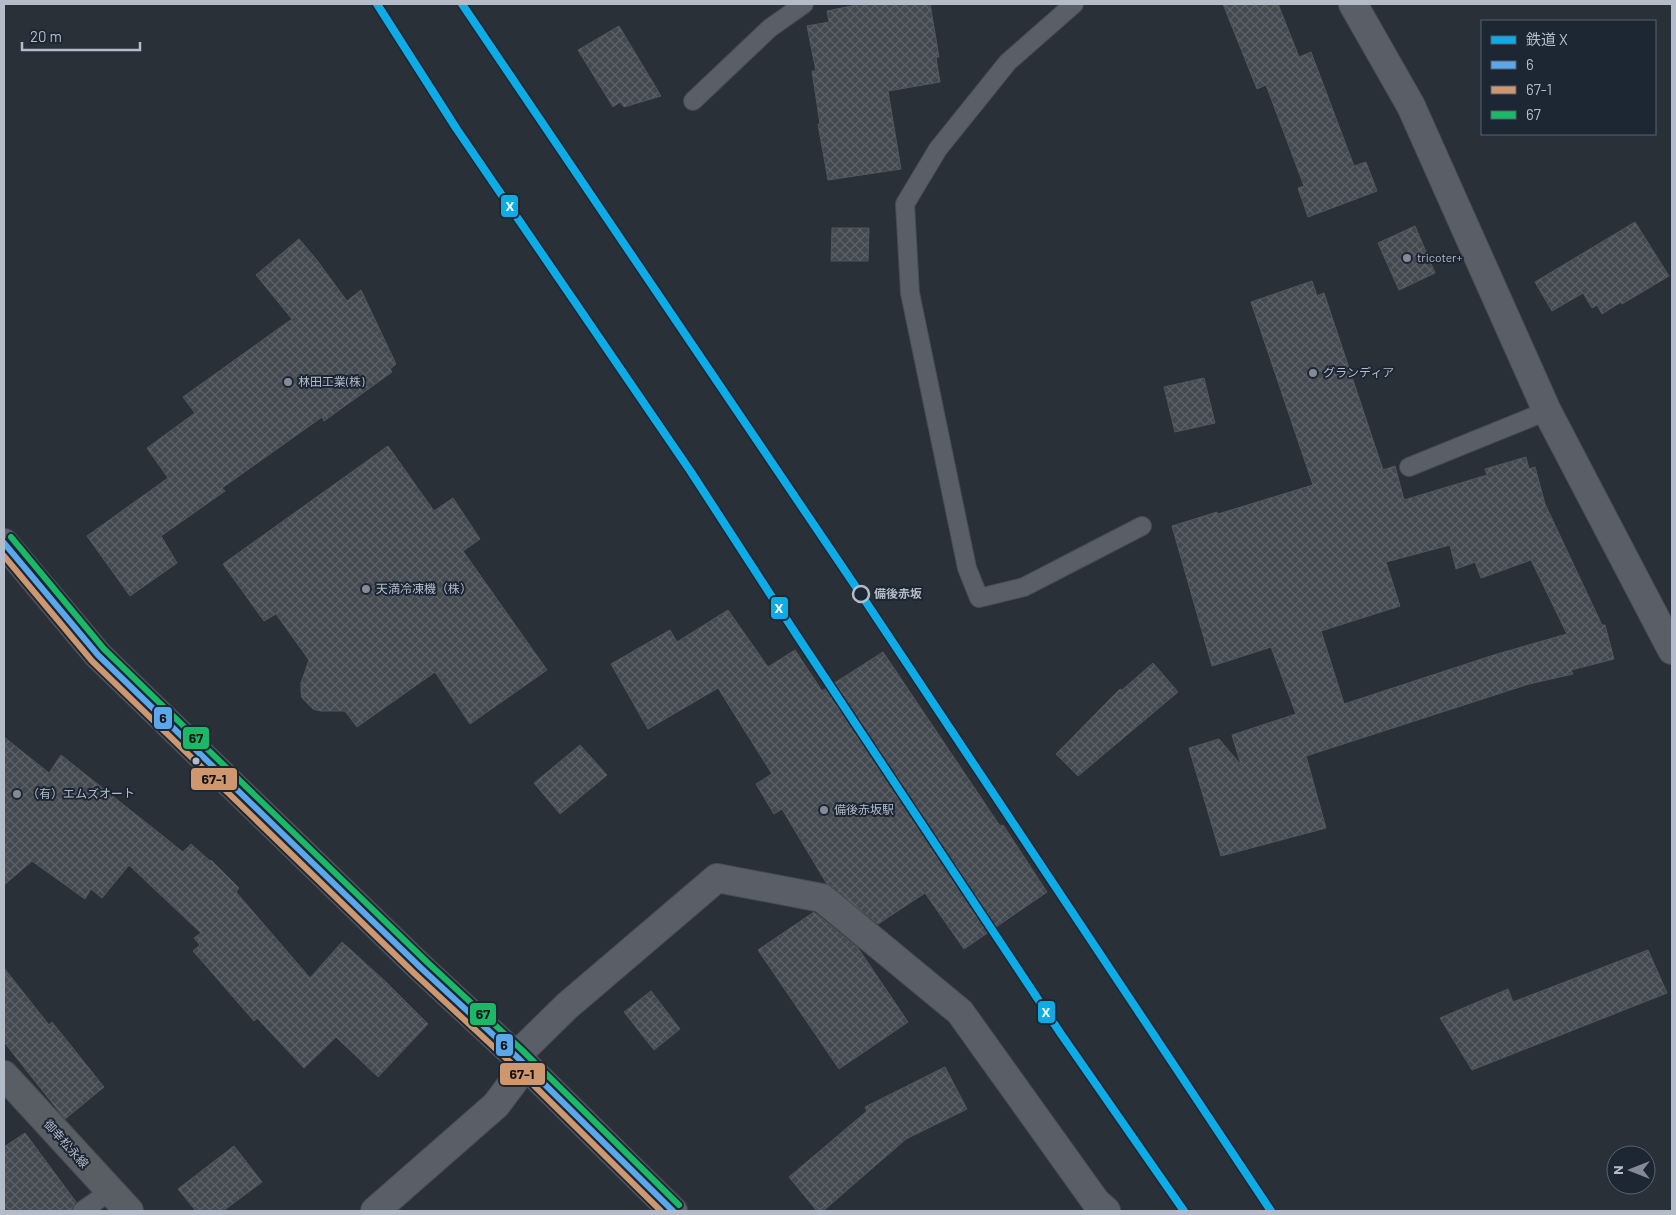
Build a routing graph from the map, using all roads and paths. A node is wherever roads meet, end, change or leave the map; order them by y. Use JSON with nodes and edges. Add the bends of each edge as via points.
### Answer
{"nodes":[{"id":1,"x":804,"y":4,"type":"edge"},
{"id":2,"x":1074,"y":4,"type":"edge"},
{"id":3,"x":1353,"y":4,"type":"edge"},
{"id":4,"x":693,"y":101,"type":"dead end"},
{"id":5,"x":1547,"y":412,"type":"junction"},
{"id":6,"x":1409,"y":468,"type":"dead end"},
{"id":7,"x":1142,"y":526,"type":"dead end"},
{"id":8,"x":4,"y":543,"type":"edge"},
{"id":9,"x":1672,"y":650,"type":"edge"},
{"id":10,"x":516,"y":1056,"type":"junction"},
{"id":11,"x":4,"y":1075,"type":"edge"},
{"id":12,"x":110,"y":1192,"type":"junction"},
{"id":13,"x":82,"y":1211,"type":"edge"},
{"id":14,"x":129,"y":1211,"type":"edge"},
{"id":15,"x":375,"y":1211,"type":"edge"},
{"id":16,"x":673,"y":1211,"type":"edge"},
{"id":17,"x":1106,"y":1211,"type":"edge"}],
"edges":[{"from":1,"to":4,"type":"lane","via":[[770,28]]},
{"from":2,"to":7,"type":"lane","via":[[1008,62],[938,149],[905,204],[910,292],[967,568],[979,598],[1024,587]]},
{"from":3,"to":5,"type":"street","via":[[1411,106]]},
{"from":5,"to":6,"type":"lane"},
{"from":5,"to":9,"type":"street"},
{"from":8,"to":10,"type":"main road","via":[[98,655]]},
{"from":10,"to":15,"type":"street","via":[[514,1081],[496,1105]]},
{"from":10,"to":16,"type":"main road"},
{"from":10,"to":17,"type":"street","via":[[567,1006],[716,878],[822,898],[960,1012],[1096,1202]]},
{"from":11,"to":12,"type":"main road","name":"御幸松永線"},
{"from":12,"to":13,"type":"lane"},
{"from":12,"to":14,"type":"main road","name":"御幸松永線"}]}
